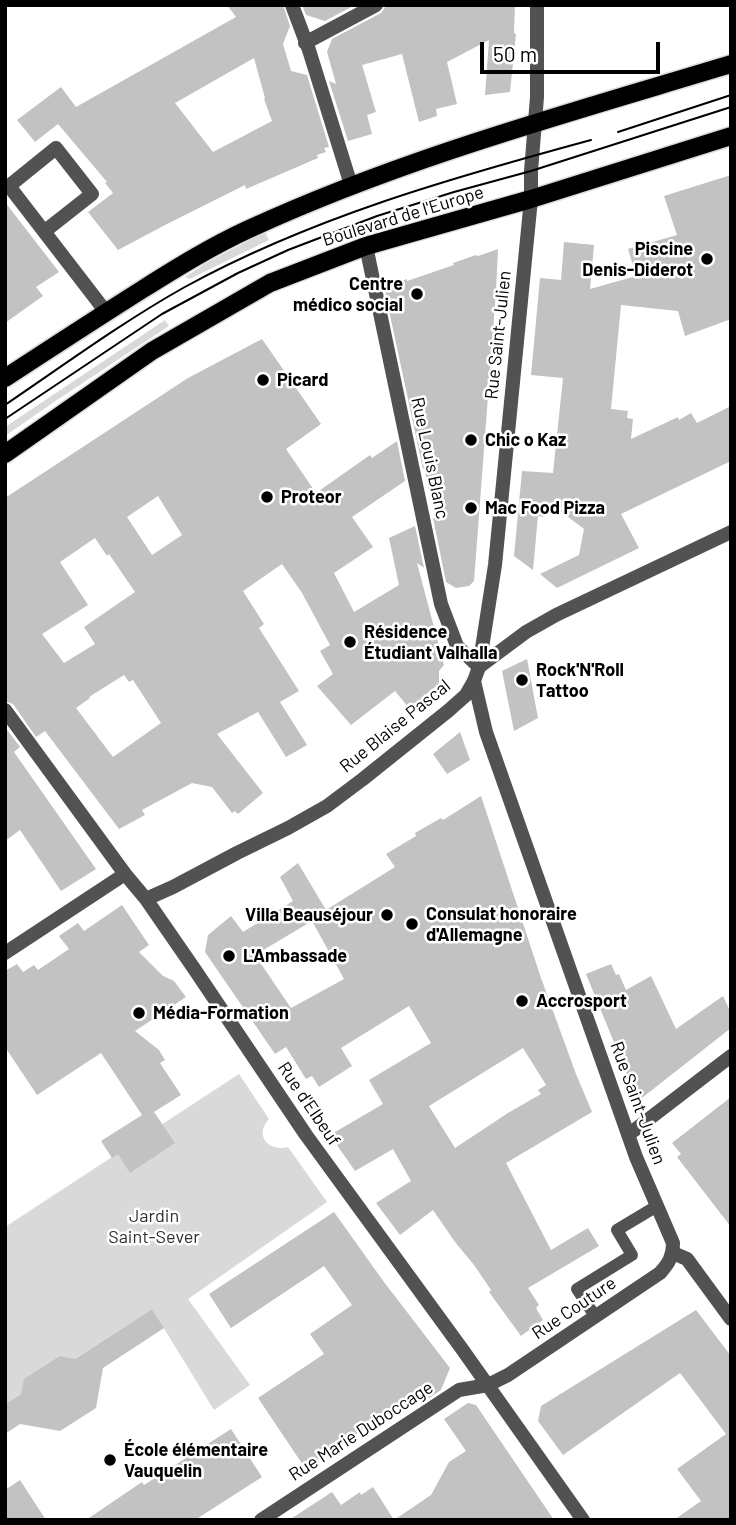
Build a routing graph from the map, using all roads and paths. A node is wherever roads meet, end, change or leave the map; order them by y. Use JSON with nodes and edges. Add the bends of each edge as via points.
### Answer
{"nodes":[{"id":1,"x":292,"y":5,"type":"edge"},
{"id":2,"x":376,"y":5,"type":"edge"},
{"id":3,"x":537,"y":5,"type":"edge"},
{"id":4,"x":306,"y":43,"type":"junction"},
{"id":5,"x":731,"y":64,"type":"edge"},
{"id":6,"x":535,"y":122,"type":"junction"},
{"id":7,"x":731,"y":136,"type":"edge"},
{"id":8,"x":351,"y":185,"type":"junction"},
{"id":9,"x":531,"y":199,"type":"junction"},
{"id":10,"x":45,"y":232,"type":"junction"},
{"id":11,"x":366,"y":246,"type":"junction"},
{"id":12,"x":106,"y":312,"type":"junction"},
{"id":13,"x":5,"y":379,"type":"edge"},
{"id":14,"x":5,"y":454,"type":"edge"},
{"id":15,"x":731,"y":532,"type":"edge"},
{"id":16,"x":479,"y":667,"type":"junction"},
{"id":17,"x":474,"y":681,"type":"junction"},
{"id":18,"x":6,"y":713,"type":"edge"},
{"id":19,"x":125,"y":874,"type":"junction"},
{"id":20,"x":146,"y":899,"type":"junction"},
{"id":21,"x":5,"y":953,"type":"edge"},
{"id":22,"x":731,"y":1056,"type":"edge"},
{"id":23,"x":628,"y":1135,"type":"junction"},
{"id":24,"x":657,"y":1206,"type":"junction"},
{"id":25,"x":673,"y":1253,"type":"junction"},
{"id":26,"x":595,"y":1316,"type":"junction"},
{"id":27,"x":731,"y":1319,"type":"edge"},
{"id":28,"x":488,"y":1385,"type":"junction"},
{"id":29,"x":261,"y":1520,"type":"edge"},
{"id":30,"x":583,"y":1520,"type":"edge"}],
"edges":[{"from":1,"to":4,"type":"street"},
{"from":2,"to":4,"type":"street"},
{"from":3,"to":6,"type":"street","name":"Rue Saint-Julien"},
{"from":4,"to":8,"type":"street"},
{"from":5,"to":6,"type":"main road"},
{"from":6,"to":8,"type":"main road"},
{"from":6,"to":9,"type":"street","name":"Rue Saint-Julien"},
{"from":7,"to":9,"type":"main road","name":"Boulevard de l'Europe"},
{"from":8,"to":12,"type":"main road","via":[[236,236]]},
{"from":9,"to":11,"type":"main road","name":"Boulevard de l'Europe"},
{"from":9,"to":16,"type":"street","name":"Rue Saint-Julien","via":[[495,565]]},
{"from":10,"to":10,"type":"street","via":[[92,194],[56,148],[9,186]]},
{"from":10,"to":12,"type":"street"},
{"from":11,"to":14,"type":"main road","name":"Boulevard de l'Europe","via":[[270,283],[152,351]]},
{"from":11,"to":16,"type":"street","name":"Rue Louis Blanc","via":[[441,604],[457,646]]},
{"from":12,"to":13,"type":"main road"},
{"from":15,"to":16,"type":"street","via":[[556,615]]},
{"from":16,"to":17,"type":"street","name":"Rue Blaise Pascal"},
{"from":17,"to":20,"type":"street","name":"Rue Blaise Pascal","via":[[448,711],[327,806]]},
{"from":17,"to":23,"type":"street","name":"Rue Saint-Julien","via":[[486,732]]},
{"from":18,"to":19,"type":"street","name":"Rue d'Elbeuf"},
{"from":19,"to":20,"type":"street","name":"Rue d'Elbeuf"},
{"from":19,"to":21,"type":"street"},
{"from":20,"to":28,"type":"street","name":"Rue d'Elbeuf","via":[[306,1135]]},
{"from":22,"to":23,"type":"street"},
{"from":23,"to":24,"type":"street","name":"Rue Saint-Julien"},
{"from":24,"to":25,"type":"street","name":"Rue Saint-Julien"},
{"from":24,"to":26,"type":"lane","via":[[617,1230],[632,1255],[576,1289]]},
{"from":25,"to":26,"type":"street","name":"Rue Couture","via":[[660,1273]]},
{"from":25,"to":27,"type":"street","via":[[687,1259]]},
{"from":26,"to":28,"type":"street","name":"Rue Couture"},
{"from":28,"to":29,"type":"street","name":"Rue Marie Duboccage","via":[[455,1392]]},
{"from":28,"to":30,"type":"street","name":"Rue d'Elbeuf"}]}
